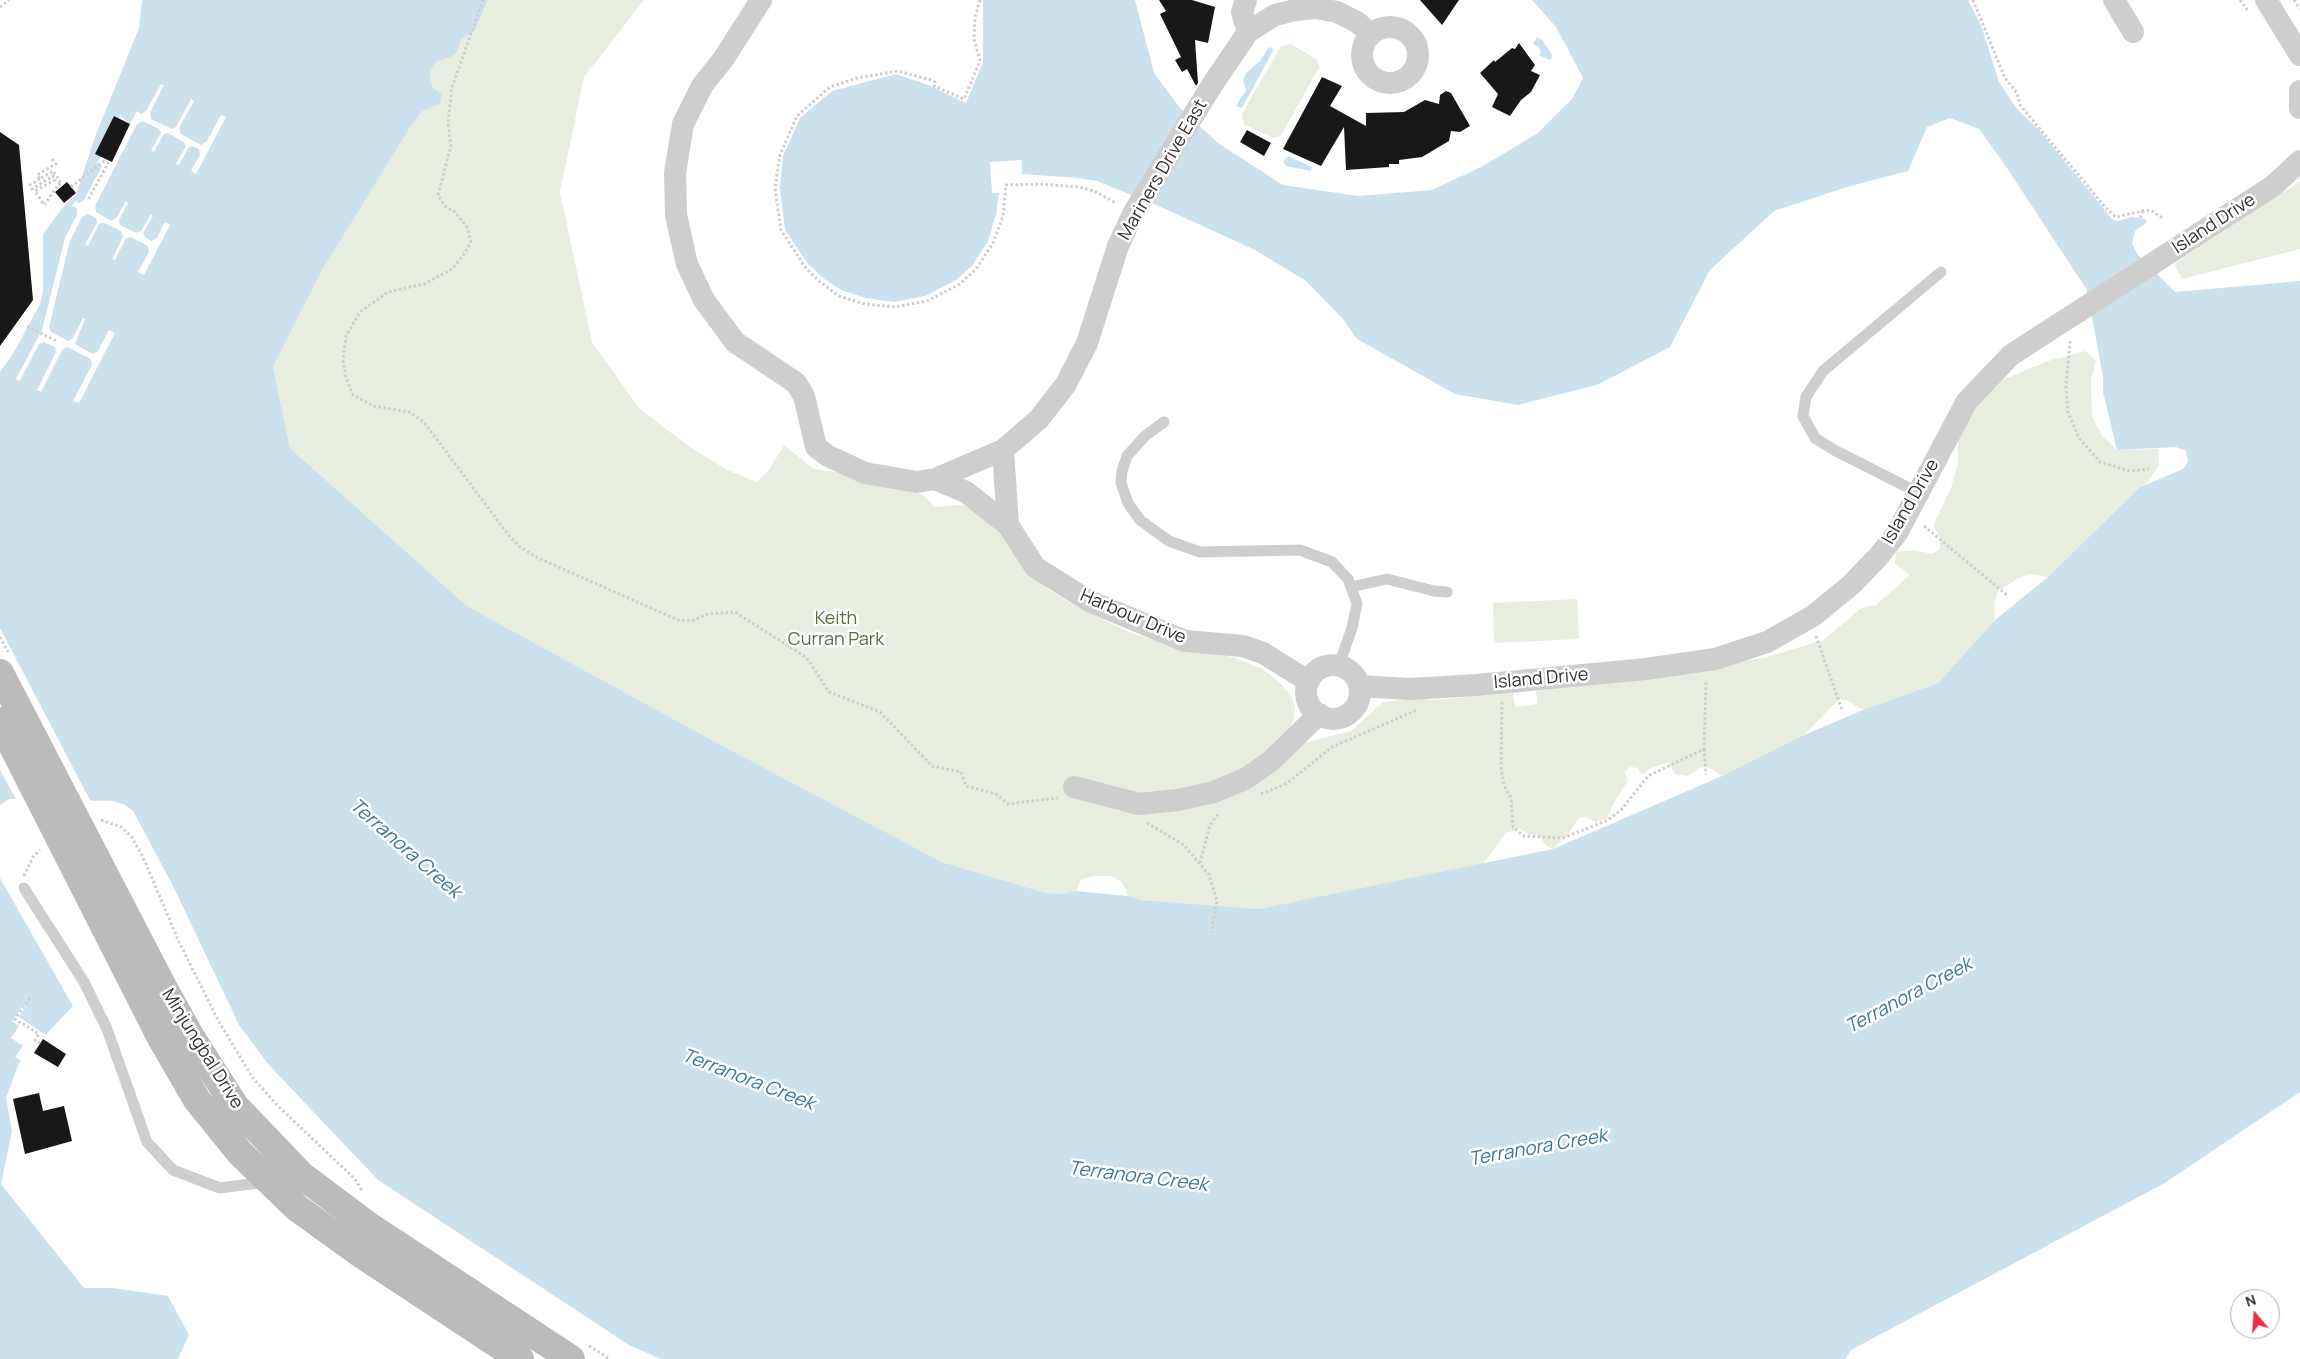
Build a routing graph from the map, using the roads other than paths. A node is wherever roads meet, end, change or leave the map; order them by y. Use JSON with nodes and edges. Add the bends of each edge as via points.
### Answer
{"nodes":[{"id":1,"x":761,"y":0,"type":"edge"},
{"id":2,"x":1246,"y":0,"type":"edge"},
{"id":3,"x":2114,"y":0,"type":"edge"},
{"id":4,"x":2266,"y":0,"type":"edge"},
{"id":5,"x":1285,"y":6,"type":"edge"},
{"id":6,"x":1248,"y":32,"type":"junction"},
{"id":7,"x":2134,"y":32,"type":"dead end"},
{"id":8,"x":1371,"y":34,"type":"dead end"},
{"id":9,"x":2300,"y":56,"type":"edge"},
{"id":10,"x":2300,"y":91,"type":"edge"},
{"id":11,"x":2300,"y":108,"type":"edge"},
{"id":12,"x":2300,"y":161,"type":"edge"},
{"id":13,"x":1941,"y":272,"type":"dead end"},
{"id":14,"x":1164,"y":422,"type":"dead end"},
{"id":15,"x":1003,"y":450,"type":"junction"},
{"id":16,"x":935,"y":479,"type":"junction"},
{"id":17,"x":1919,"y":493,"type":"junction"},
{"id":18,"x":1008,"y":525,"type":"junction"},
{"id":19,"x":1351,"y":587,"type":"junction"},
{"id":20,"x":1447,"y":592,"type":"dead end"},
{"id":21,"x":1339,"y":665,"type":"junction"},
{"id":22,"x":0,"y":673,"type":"edge"},
{"id":23,"x":1308,"y":681,"type":"junction"},
{"id":24,"x":1360,"y":686,"type":"junction"},
{"id":25,"x":1319,"y":714,"type":"junction"},
{"id":26,"x":0,"y":721,"type":"edge"},
{"id":27,"x":0,"y":751,"type":"edge"},
{"id":28,"x":1074,"y":787,"type":"road end"},
{"id":29,"x":84,"y":861,"type":"junction"},
{"id":30,"x":24,"y":888,"type":"road end"},
{"id":31,"x":268,"y":1182,"type":"junction"},
{"id":32,"x":578,"y":1351,"type":"edge"},
{"id":33,"x":520,"y":1359,"type":"edge"}],
"edges":[{"from":1,"to":16,"type":"street","via":[[702,86],[683,124],[675,173],[676,216],[687,264],[704,300],[735,342],[796,384],[804,396],[816,446],[828,456],[865,473],[917,482]]},
{"from":2,"to":6,"type":"street","via":[[1242,12]]},
{"from":3,"to":7,"type":"street"},
{"from":4,"to":9,"type":"street"},
{"from":5,"to":6,"type":"street","name":"Mariners Drive East"},
{"from":5,"to":8,"type":"street","name":"Mariners Drive East","via":[[1337,12]]},
{"from":6,"to":15,"type":"street","name":"Mariners Drive East","via":[[1134,212],[1118,246],[1087,343],[1066,384],[1039,419]]},
{"from":10,"to":11,"type":"street"},
{"from":12,"to":17,"type":"street","name":"Island Drive","via":[[2273,186],[2011,356],[1968,401]]},
{"from":13,"to":17,"type":"lane","via":[[1823,371],[1806,397],[1803,416],[1815,438],[1836,452]]},
{"from":14,"to":19,"type":"lane","via":[[1126,456],[1122,471],[1121,483],[1128,503],[1140,520],[1169,541],[1200,552],[1300,550],[1332,562]]},
{"from":15,"to":16,"type":"street","name":"Mariners Drive East"},
{"from":15,"to":18,"type":"street","name":"Harbour Drive"},
{"from":16,"to":18,"type":"street","name":"Harbour Drive","via":[[966,492]]},
{"from":17,"to":24,"type":"street","name":"Island Drive","via":[[1897,533],[1851,585],[1812,616],[1767,642],[1714,659],[1646,669],[1409,689]]},
{"from":18,"to":23,"type":"street","name":"Harbour Drive","via":[[1034,567],[1088,601],[1185,641],[1243,646],[1263,653]]},
{"from":19,"to":20,"type":"lane","via":[[1386,579]]},
{"from":19,"to":21,"type":"lane","via":[[1357,604]]},
{"from":21,"to":23,"type":"street","via":[[1324,666]]},
{"from":21,"to":24,"type":"street","via":[[1352,673]]},
{"from":22,"to":29,"type":"main road","name":"Minjungbal Drive"},
{"from":23,"to":25,"type":"street","via":[[1306,696],[1313,710]]},
{"from":24,"to":25,"type":"street","via":[[1357,704],[1352,711],[1336,718]]},
{"from":25,"to":28,"type":"street","via":[[1272,761],[1245,779],[1204,794],[1139,804]]},
{"from":26,"to":29,"type":"main road","name":"Minjungbal Drive"},
{"from":27,"to":29,"type":"main road","via":[[34,818]]},
{"from":29,"to":31,"type":"main road","name":"Minjungbal Drive","via":[[161,1038],[197,1100]]},
{"from":29,"to":32,"type":"main road","name":"Minjungbal Drive","via":[[235,1106],[300,1175],[369,1226]]},
{"from":30,"to":31,"type":"lane","via":[[84,982],[107,1029],[147,1142],[173,1170],[220,1188]]},
{"from":31,"to":33,"type":"main road","name":"Minjungbal Drive","via":[[296,1208],[358,1252]]}]}
